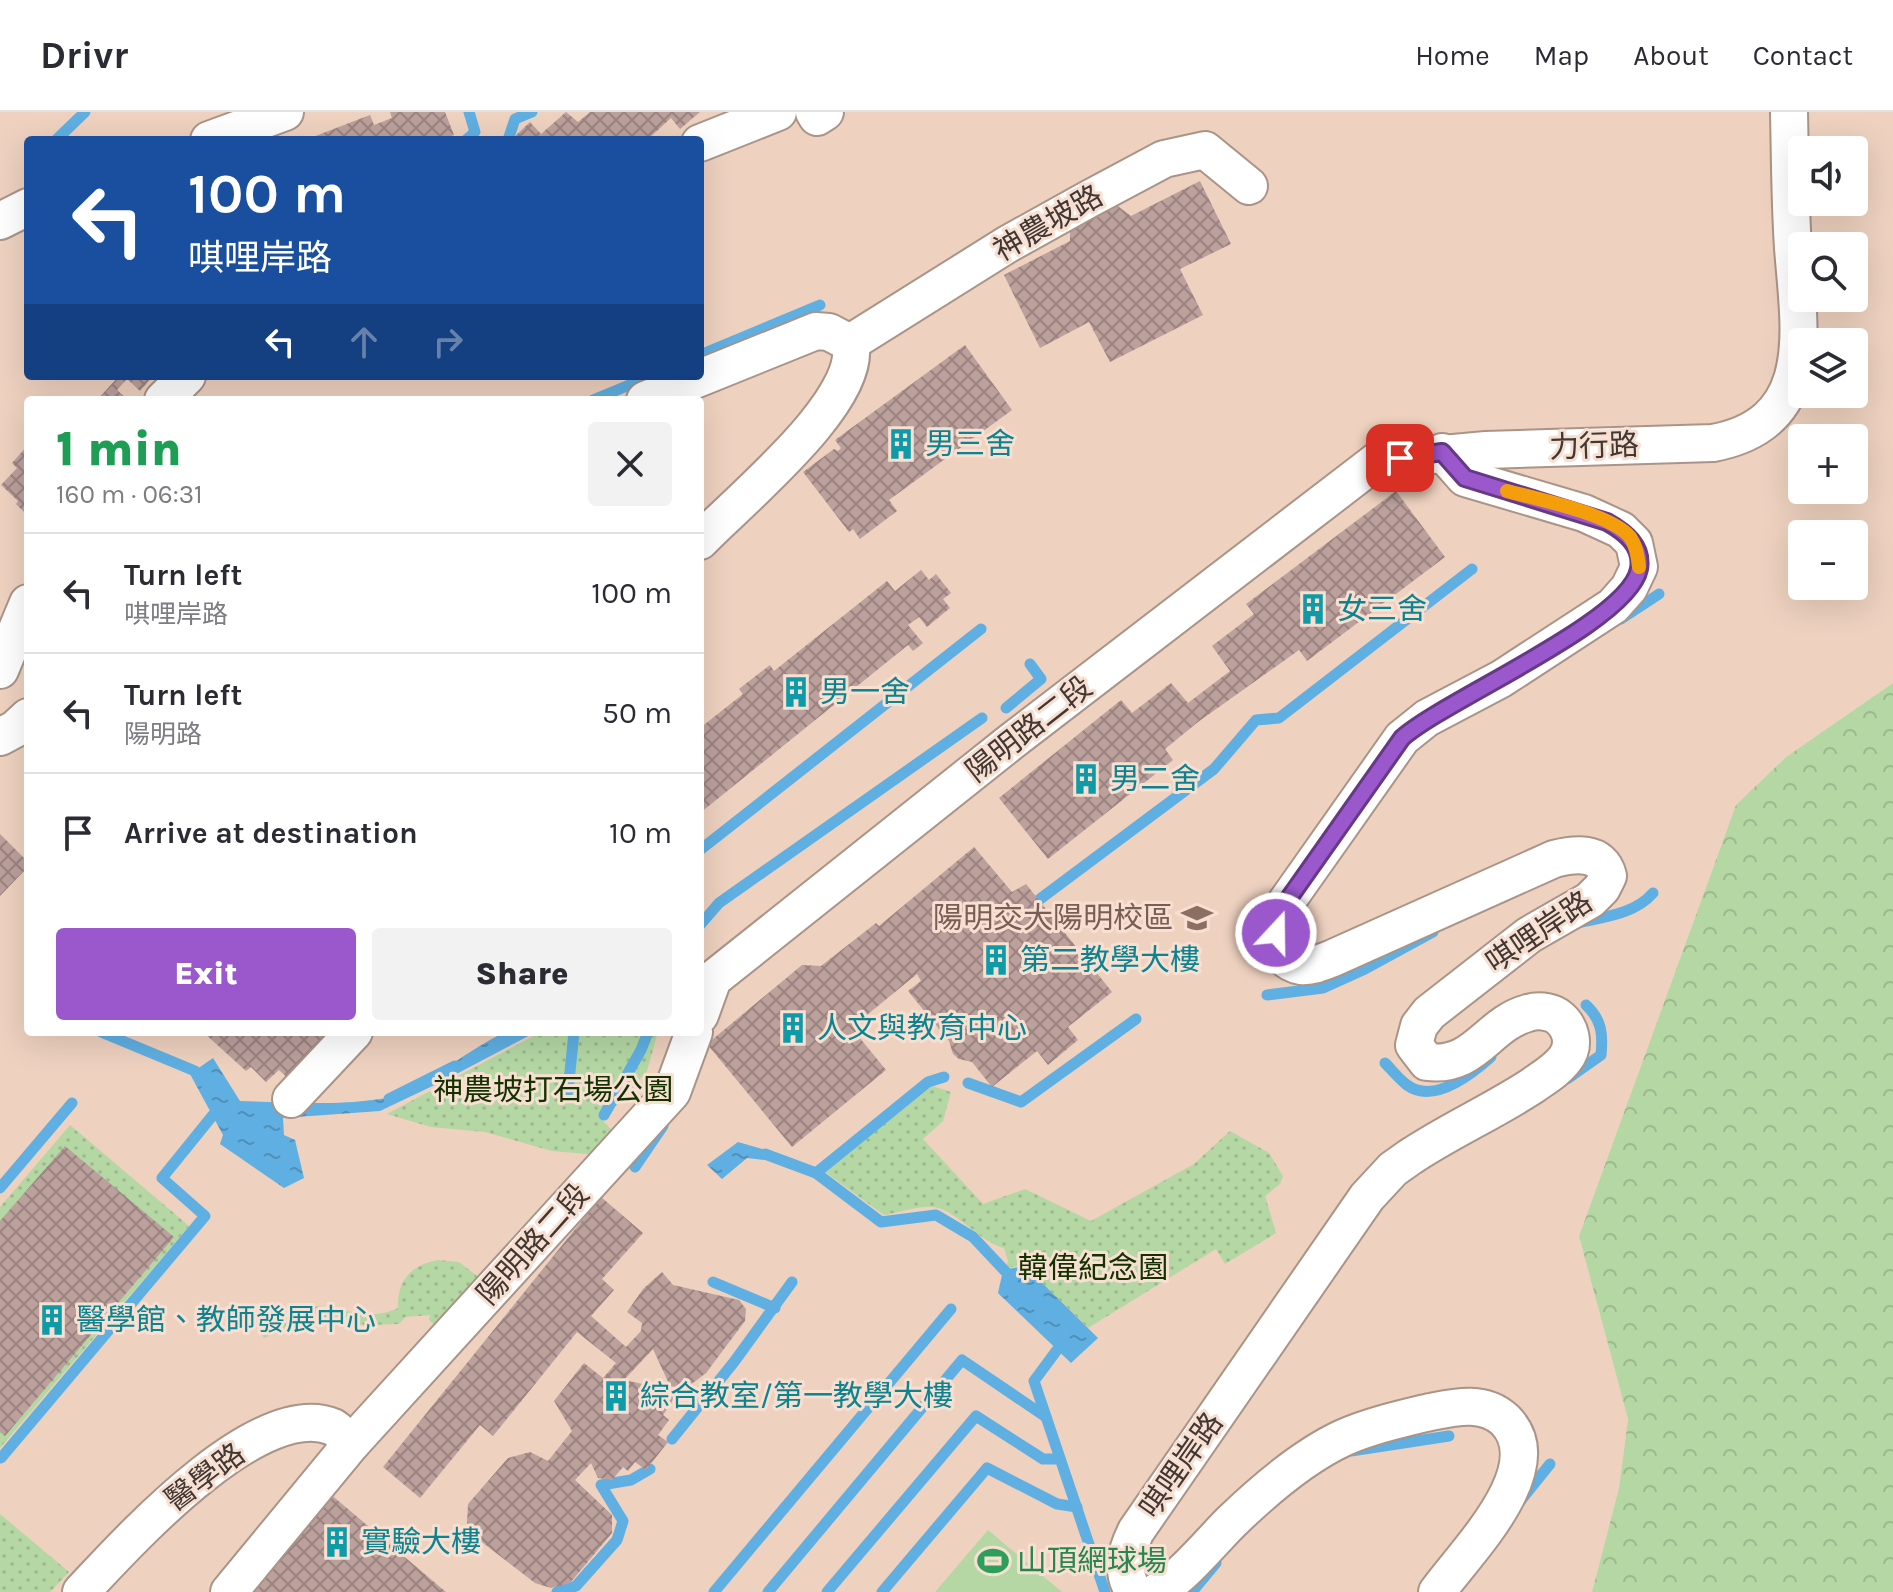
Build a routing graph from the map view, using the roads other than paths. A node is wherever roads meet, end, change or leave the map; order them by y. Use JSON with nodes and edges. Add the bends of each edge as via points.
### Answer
{"nodes":[{"id":1,"x":285,"y":112,"type":"edge"},
{"id":2,"x":778,"y":112,"type":"edge"},
{"id":3,"x":814,"y":112,"type":"edge"},
{"id":4,"x":825,"y":112,"type":"edge"},
{"id":5,"x":1789,"y":112,"type":"edge"},
{"id":6,"x":220,"y":136,"type":"edge"},
{"id":7,"x":704,"y":141,"type":"edge"},
{"id":8,"x":1249,"y":186,"type":"dead end"},
{"id":9,"x":24,"y":209,"type":"edge"},
{"id":10,"x":0,"y":221,"type":"edge"},
{"id":11,"x":850,"y":343,"type":"junction"},
{"id":12,"x":704,"y":376,"type":"edge"},
{"id":13,"x":183,"y":380,"type":"edge"},
{"id":14,"x":695,"y":380,"type":"edge"},
{"id":15,"x":167,"y":396,"type":"edge"},
{"id":16,"x":655,"y":396,"type":"edge"},
{"id":17,"x":1442,"y":452,"type":"junction"},
{"id":18,"x":1378,"y":460,"type":"joint"},
{"id":19,"x":704,"y":537,"type":"edge"},
{"id":20,"x":24,"y":613,"type":"edge"},
{"id":21,"x":0,"y":670,"type":"edge"},
{"id":22,"x":24,"y":721,"type":"edge"},
{"id":23,"x":0,"y":737,"type":"edge"},
{"id":24,"x":704,"y":1004,"type":"edge"},
{"id":25,"x":350,"y":1036,"type":"edge"},
{"id":26,"x":693,"y":1036,"type":"edge"},
{"id":27,"x":291,"y":1099,"type":"dead end"},
{"id":28,"x":351,"y":1444,"type":"junction"},
{"id":29,"x":81,"y":1592,"type":"edge"},
{"id":30,"x":229,"y":1592,"type":"edge"},
{"id":31,"x":1134,"y":1592,"type":"edge"},
{"id":32,"x":1156,"y":1592,"type":"edge"},
{"id":33,"x":1437,"y":1592,"type":"edge"}],
"edges":[{"from":1,"to":6,"type":"street"},
{"from":2,"to":7,"type":"street"},
{"from":3,"to":4,"type":"street","via":[[817,117]]},
{"from":5,"to":17,"type":"street","name":"力行路","via":[[1800,323],[1793,378],[1778,409],[1745,435],[1713,443]]},
{"from":8,"to":11,"type":"street","name":"神農坡路","via":[[1205,150],[1164,159],[1008,244]]},
{"from":9,"to":10,"type":"street"},
{"from":11,"to":12,"type":"street","via":[[816,331]]},
{"from":11,"to":19,"type":"street","via":[[850,368],[819,420]]},
{"from":13,"to":15,"type":"street"},
{"from":14,"to":16,"type":"street"},
{"from":17,"to":18,"type":"street","name":"力行路"},
{"from":17,"to":31,"type":"street","name":"唭哩岸路","via":[[1465,478],[1584,513],[1621,530],[1634,543],[1639,567],[1635,579],[1613,606],[1402,738],[1287,901],[1277,923],[1278,943],[1291,961],[1311,965],[1554,859],[1592,856],[1607,870],[1602,888],[1529,935],[1429,1013],[1414,1045],[1427,1062],[1448,1063],[1482,1045],[1514,1017],[1533,1011],[1561,1019],[1571,1046],[1565,1060],[1543,1078],[1410,1157],[1367,1197],[1136,1531],[1125,1558]]},
{"from":18,"to":24,"type":"street","name":"陽明路二段","via":[[713,979]]},
{"from":20,"to":21,"type":"street"},
{"from":22,"to":23,"type":"street"},
{"from":25,"to":27,"type":"street"},
{"from":26,"to":28,"type":"street","name":"陽明路二段","via":[[672,1092]]},
{"from":28,"to":29,"type":"street","name":"醫學路","via":[[334,1428],[304,1422],[258,1437],[181,1492]]},
{"from":28,"to":30,"type":"street","name":"陽明路二段"},
{"from":32,"to":33,"type":"street","via":[[1238,1516],[1340,1439],[1423,1414],[1481,1407],[1513,1431],[1518,1448],[1515,1479],[1508,1498]]}]}
